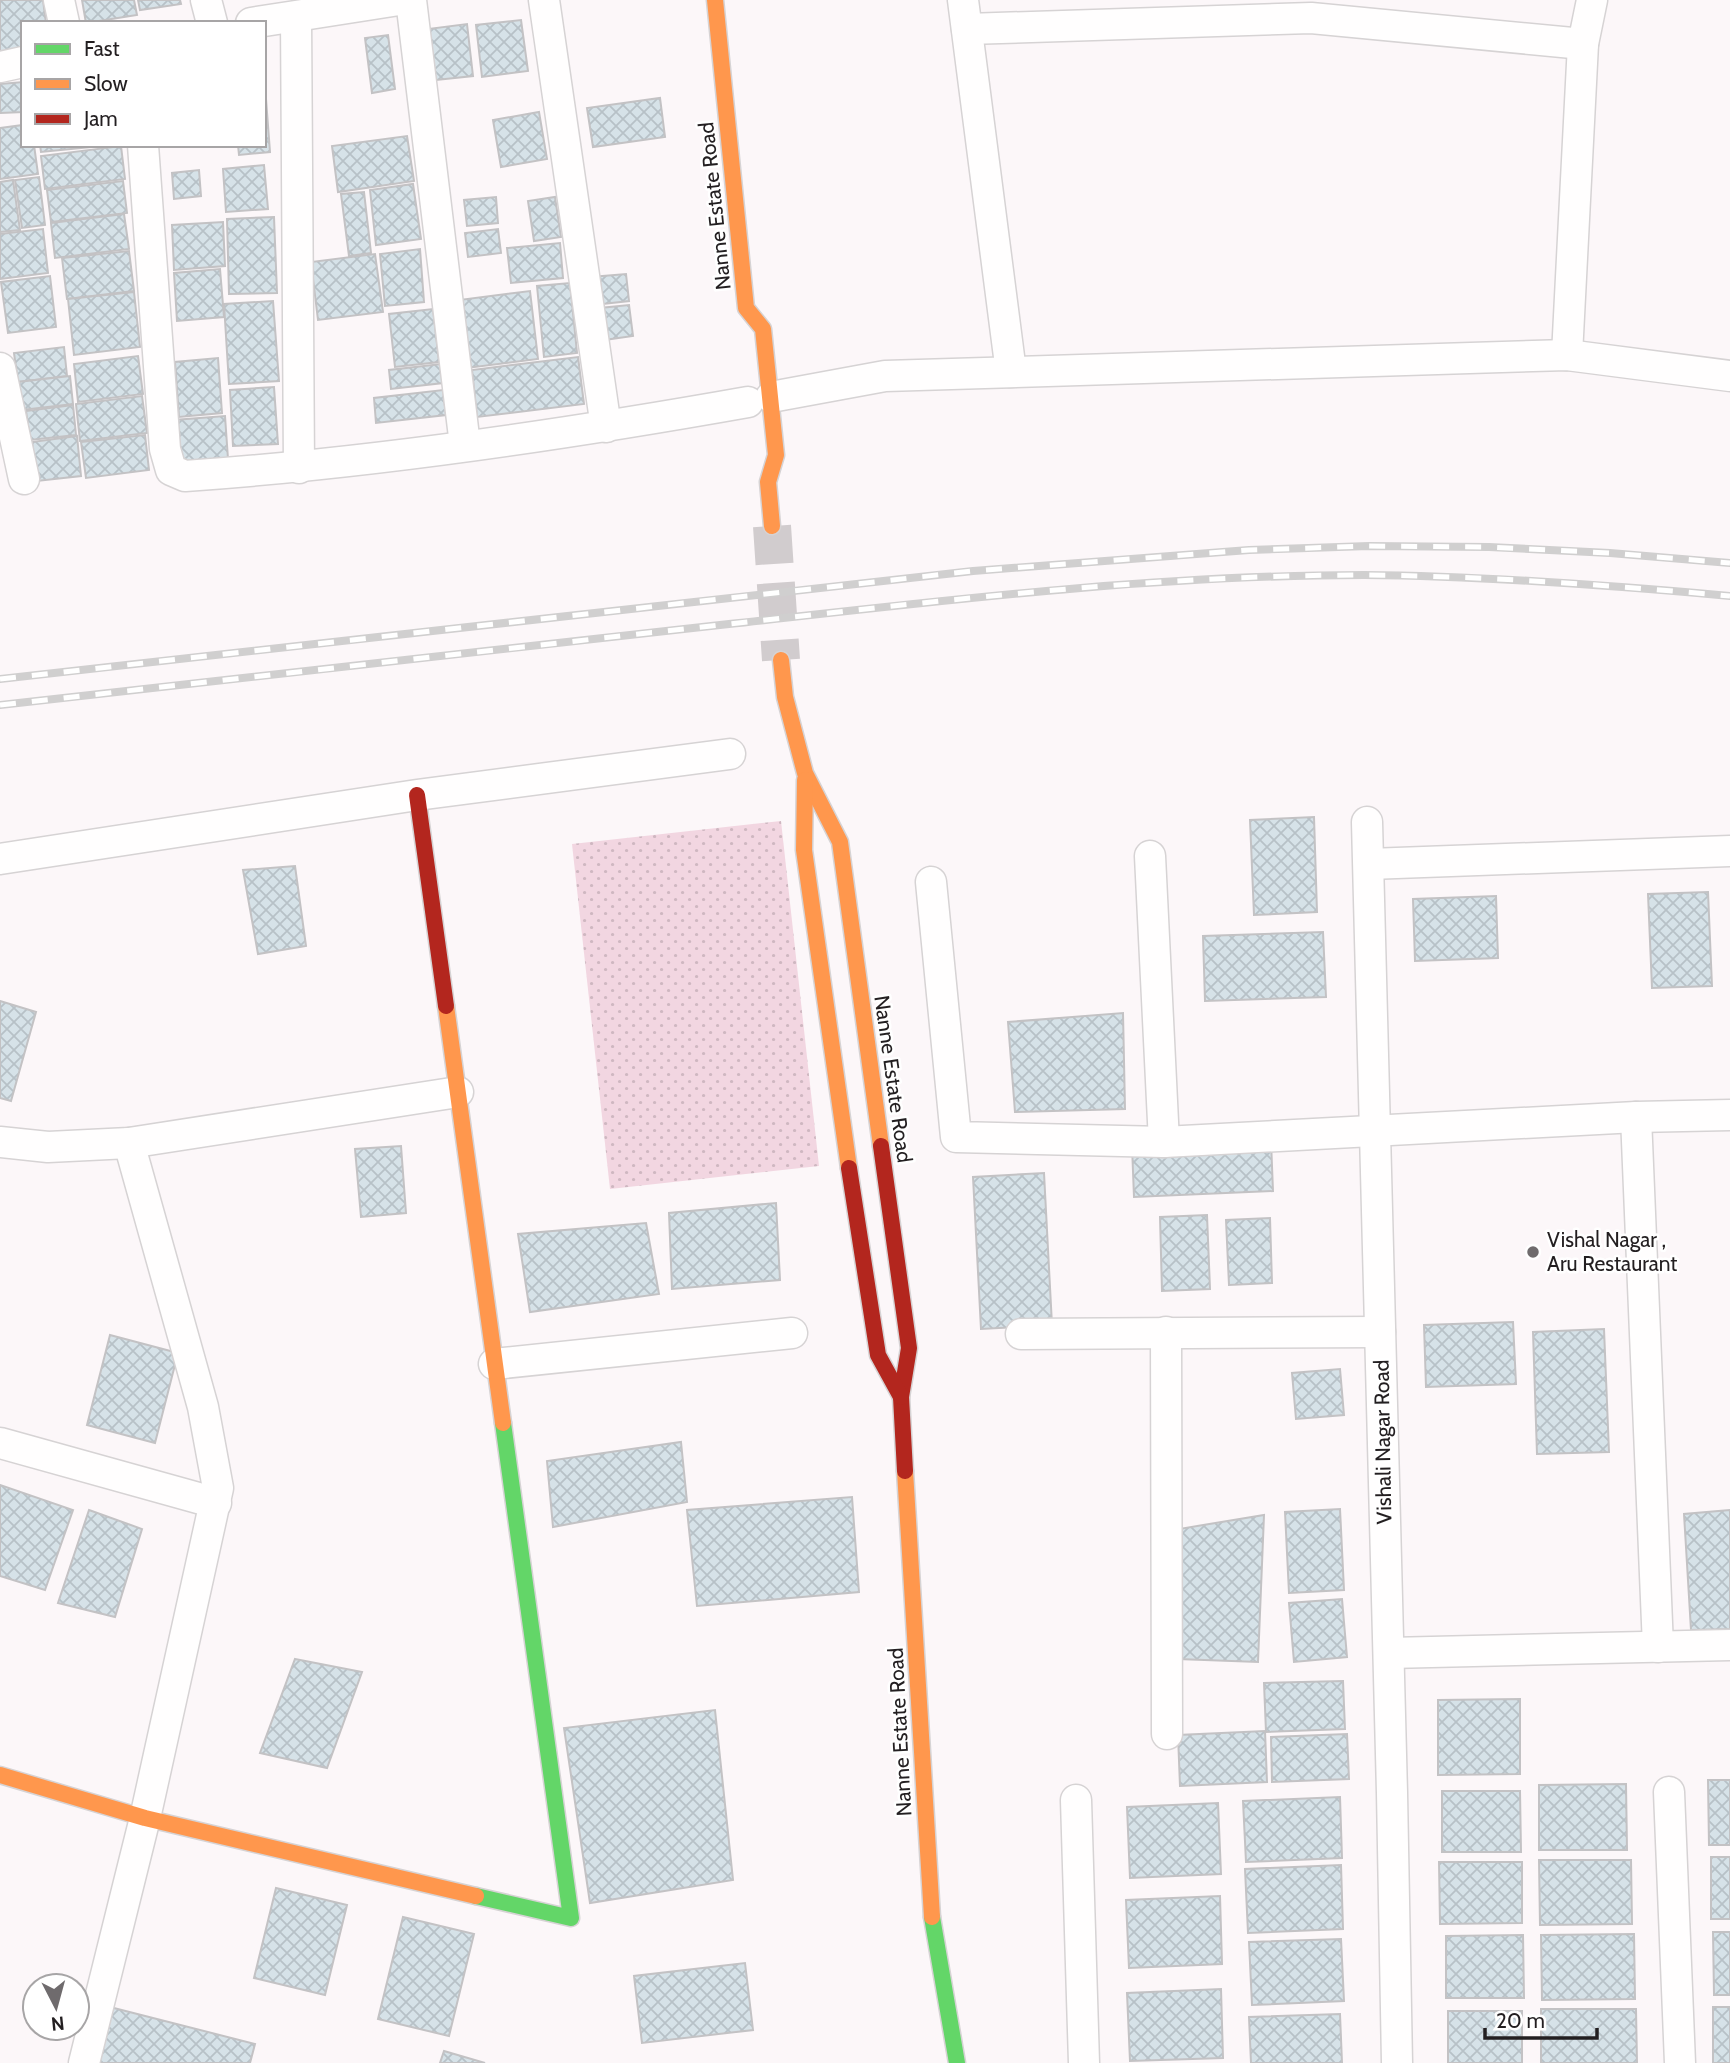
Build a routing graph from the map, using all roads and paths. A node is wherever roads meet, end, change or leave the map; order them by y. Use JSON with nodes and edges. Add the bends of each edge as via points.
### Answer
{"nodes":[{"id":1,"x":59,"y":0,"type":"edge"},
{"id":2,"x":206,"y":0,"type":"edge"},
{"id":3,"x":399,"y":0,"type":"edge"},
{"id":4,"x":411,"y":0,"type":"edge"},
{"id":5,"x":544,"y":0,"type":"edge"},
{"id":6,"x":716,"y":0,"type":"edge"},
{"id":7,"x":1592,"y":0,"type":"edge"},
{"id":8,"x":326,"y":6,"type":"edge"},
{"id":9,"x":1311,"y":9,"type":"edge"},
{"id":10,"x":965,"y":14,"type":"edge"},
{"id":11,"x":296,"y":17,"type":"junction"},
{"id":12,"x":64,"y":21,"type":"edge"},
{"id":13,"x":211,"y":21,"type":"edge"},
{"id":14,"x":266,"y":21,"type":"edge"},
{"id":15,"x":1583,"y":44,"type":"junction"},
{"id":16,"x":21,"y":62,"type":"edge"},
{"id":17,"x":0,"y":67,"type":"edge"},
{"id":18,"x":142,"y":147,"type":"edge"},
{"id":19,"x":746,"y":308,"type":"junction"},
{"id":20,"x":739,"y":330,"type":"dead end"},
{"id":21,"x":1567,"y":355,"type":"junction"},
{"id":22,"x":0,"y":368,"type":"edge"},
{"id":23,"x":1011,"y":372,"type":"junction"},
{"id":24,"x":1730,"y":376,"type":"edge"},
{"id":25,"x":754,"y":400,"type":"junction"},
{"id":26,"x":606,"y":427,"type":"junction"},
{"id":27,"x":465,"y":445,"type":"junction"},
{"id":28,"x":755,"y":460,"type":"dead end"},
{"id":29,"x":299,"y":468,"type":"junction"},
{"id":30,"x":24,"y":479,"type":"dead end"},
{"id":31,"x":768,"y":482,"type":"junction"},
{"id":32,"x":772,"y":526,"type":"tunnel mouth"},
{"id":33,"x":781,"y":660,"type":"tunnel mouth"},
{"id":34,"x":730,"y":754,"type":"dead end"},
{"id":35,"x":805,"y":773,"type":"junction"},
{"id":36,"x":417,"y":795,"type":"junction"},
{"id":37,"x":1367,"y":822,"type":"dead end"},
{"id":38,"x":1730,"y":851,"type":"edge"},
{"id":39,"x":1150,"y":856,"type":"dead end"},
{"id":40,"x":0,"y":859,"type":"edge"},
{"id":41,"x":1369,"y":864,"type":"junction"},
{"id":42,"x":931,"y":882,"type":"dead end"},
{"id":43,"x":458,"y":1092,"type":"junction"},
{"id":44,"x":1730,"y":1115,"type":"edge"},
{"id":45,"x":1636,"y":1117,"type":"junction"},
{"id":46,"x":1375,"y":1130,"type":"junction"},
{"id":47,"x":0,"y":1142,"type":"edge"},
{"id":48,"x":1164,"y":1142,"type":"junction"},
{"id":49,"x":129,"y":1143,"type":"junction"},
{"id":50,"x":1166,"y":1332,"type":"junction"},
{"id":51,"x":1380,"y":1332,"type":"junction"},
{"id":52,"x":792,"y":1333,"type":"dead end"},
{"id":53,"x":1021,"y":1334,"type":"dead end"},
{"id":54,"x":495,"y":1364,"type":"junction"},
{"id":55,"x":901,"y":1397,"type":"junction"},
{"id":56,"x":0,"y":1443,"type":"edge"},
{"id":57,"x":216,"y":1503,"type":"junction"},
{"id":58,"x":1730,"y":1645,"type":"edge"},
{"id":59,"x":1658,"y":1647,"type":"junction"},
{"id":60,"x":1388,"y":1653,"type":"junction"},
{"id":61,"x":1167,"y":1734,"type":"dead end"},
{"id":62,"x":0,"y":1775,"type":"edge"},
{"id":63,"x":1669,"y":1792,"type":"dead end"},
{"id":64,"x":1076,"y":1800,"type":"dead end"},
{"id":65,"x":145,"y":1818,"type":"junction"},
{"id":66,"x":84,"y":2063,"type":"edge"},
{"id":67,"x":957,"y":2063,"type":"edge"},
{"id":68,"x":1084,"y":2063,"type":"edge"},
{"id":69,"x":1397,"y":2063,"type":"edge"},
{"id":70,"x":1680,"y":2063,"type":"edge"}],
"edges":[{"from":1,"to":12,"type":"street"},
{"from":2,"to":13,"type":"street"},
{"from":3,"to":8,"type":"street"},
{"from":4,"to":27,"type":"street"},
{"from":5,"to":26,"type":"street"},
{"from":6,"to":19,"type":"street","name":"Nanne Estate Road"},
{"from":7,"to":15,"type":"street"},
{"from":8,"to":11,"type":"street"},
{"from":9,"to":10,"type":"street"},
{"from":9,"to":15,"type":"street"},
{"from":10,"to":23,"type":"street"},
{"from":11,"to":14,"type":"street"},
{"from":11,"to":29,"type":"street"},
{"from":15,"to":21,"type":"street"},
{"from":16,"to":17,"type":"street"},
{"from":18,"to":29,"type":"street","via":[[165,449],[171,470],[185,477]]},
{"from":19,"to":20,"type":"street"},
{"from":19,"to":25,"type":"street","name":"Nanne Estate Road","via":[[764,329]]},
{"from":21,"to":23,"type":"street"},
{"from":21,"to":24,"type":"street"},
{"from":22,"to":30,"type":"street"},
{"from":23,"to":25,"type":"street","via":[[885,376]]},
{"from":25,"to":26,"type":"street"},
{"from":25,"to":31,"type":"street","name":"Nanne Estate Road","via":[[776,456]]},
{"from":26,"to":27,"type":"street"},
{"from":27,"to":29,"type":"street"},
{"from":28,"to":31,"type":"street"},
{"from":31,"to":32,"type":"street","name":"Nanne Estate Road"},
{"from":33,"to":35,"type":"street","name":"Nanne Estate Road","via":[[785,697]]},
{"from":34,"to":36,"type":"street"},
{"from":35,"to":55,"type":"street","name":"Nanne Estate Road","via":[[804,850],[845,1142],[878,1355]]},
{"from":35,"to":55,"type":"street","name":"Nanne Estate Road","via":[[839,842],[909,1348]]},
{"from":36,"to":40,"type":"street"},
{"from":36,"to":43,"type":"street"},
{"from":37,"to":41,"type":"street","name":"Vishali Nagar Road"},
{"from":38,"to":41,"type":"street"},
{"from":39,"to":48,"type":"street"},
{"from":41,"to":46,"type":"street","name":"Vishali Nagar Road"},
{"from":42,"to":48,"type":"street","via":[[957,1136]]},
{"from":43,"to":49,"type":"street"},
{"from":43,"to":54,"type":"street"},
{"from":44,"to":45,"type":"street"},
{"from":45,"to":46,"type":"street"},
{"from":45,"to":59,"type":"street"},
{"from":46,"to":48,"type":"street"},
{"from":46,"to":51,"type":"street","name":"Vishali Nagar Road"},
{"from":47,"to":49,"type":"street","via":[[48,1147]]},
{"from":49,"to":57,"type":"street","via":[[203,1407],[218,1488]]},
{"from":50,"to":51,"type":"street"},
{"from":50,"to":53,"type":"street"},
{"from":50,"to":61,"type":"street"},
{"from":51,"to":60,"type":"street","name":"Vishali Nagar Road"},
{"from":52,"to":54,"type":"street"},
{"from":54,"to":65,"type":"street","via":[[571,1918]]},
{"from":55,"to":67,"type":"street","name":"Nanne Estate Road","via":[[931,1913]]},
{"from":56,"to":57,"type":"street"},
{"from":57,"to":65,"type":"street"},
{"from":58,"to":59,"type":"street"},
{"from":59,"to":60,"type":"street"},
{"from":60,"to":69,"type":"street","name":"Vishali Nagar Road"},
{"from":62,"to":65,"type":"street"},
{"from":63,"to":70,"type":"street"},
{"from":64,"to":68,"type":"street"},
{"from":65,"to":66,"type":"street"}]}
